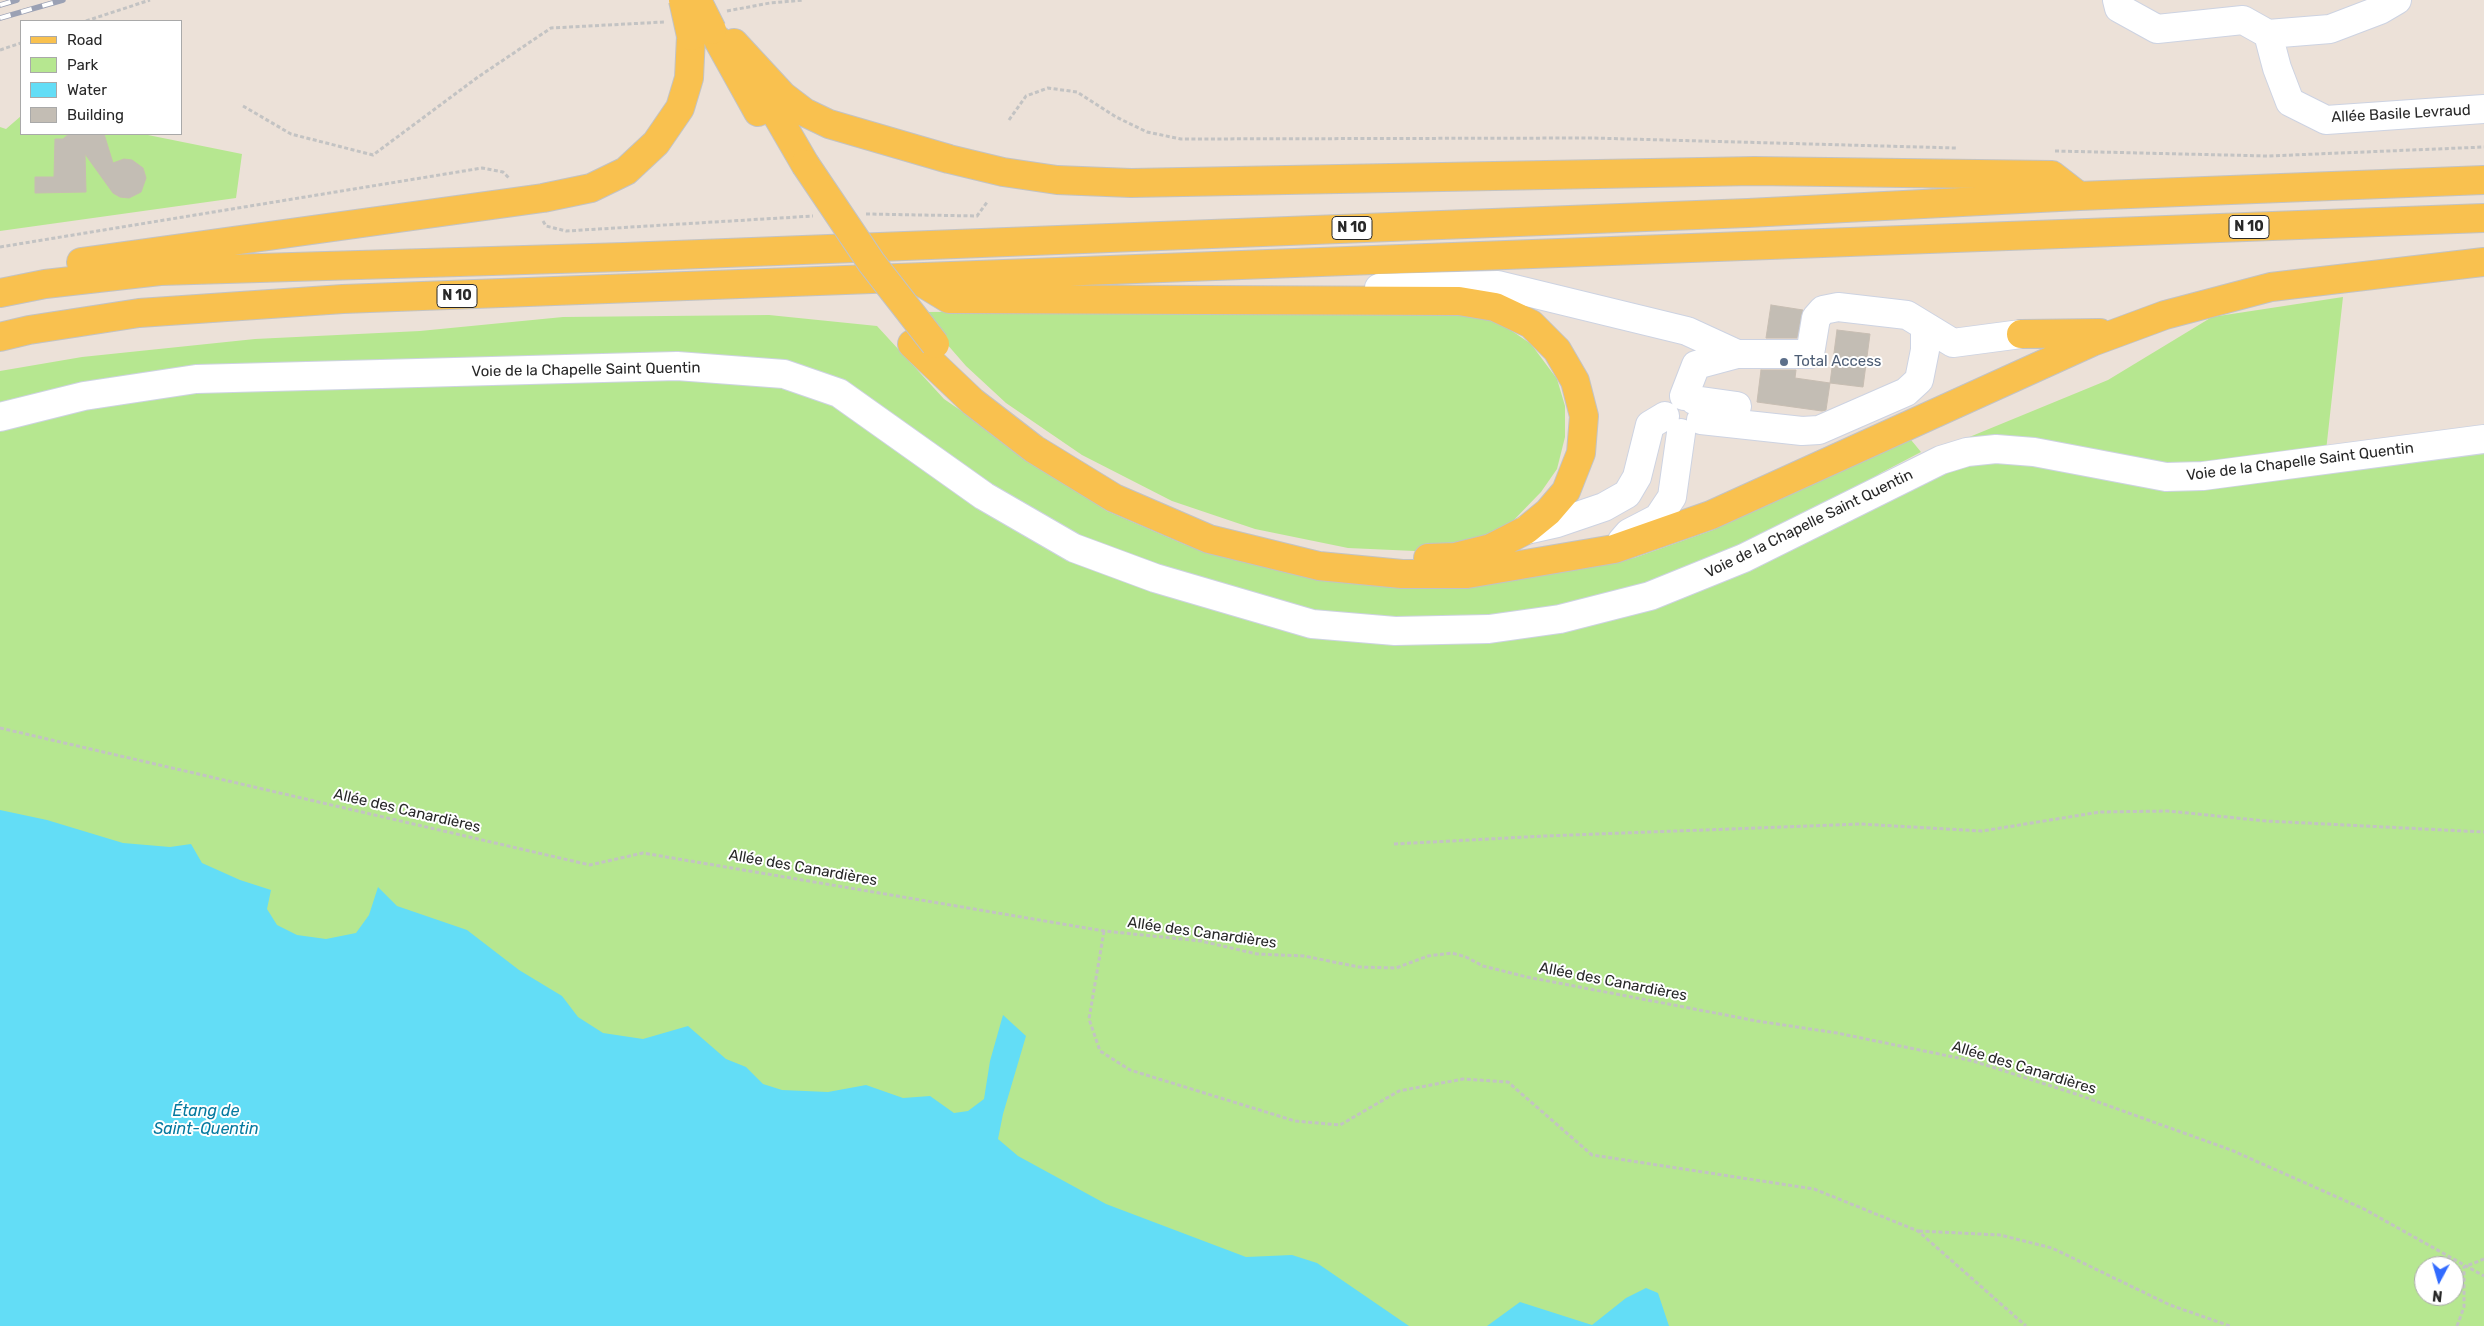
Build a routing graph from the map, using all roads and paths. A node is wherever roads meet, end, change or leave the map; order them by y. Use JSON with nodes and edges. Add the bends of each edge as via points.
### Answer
{"nodes":[{"id":1,"x":150,"y":0,"type":"edge"},
{"id":2,"x":697,"y":0,"type":"edge"},
{"id":3,"x":804,"y":0,"type":"edge"},
{"id":4,"x":2117,"y":0,"type":"edge"},
{"id":5,"x":2397,"y":0,"type":"edge"},
{"id":6,"x":89,"y":20,"type":"edge"},
{"id":7,"x":707,"y":21,"type":"edge"},
{"id":8,"x":2268,"y":34,"type":"junction"},
{"id":9,"x":20,"y":43,"type":"edge"},
{"id":10,"x":0,"y":50,"type":"edge"},
{"id":11,"x":243,"y":106,"type":"dead end"},
{"id":12,"x":2484,"y":109,"type":"edge"},
{"id":13,"x":1009,"y":120,"type":"dead end"},
{"id":14,"x":2484,"y":147,"type":"edge"},
{"id":15,"x":1960,"y":149,"type":"dead end"},
{"id":16,"x":2049,"y":151,"type":"dead end"},
{"id":17,"x":2484,"y":180,"type":"edge"},
{"id":18,"x":516,"y":185,"type":"dead end"},
{"id":19,"x":2079,"y":196,"type":"junction"},
{"id":20,"x":988,"y":201,"type":"dead end"},
{"id":21,"x":859,"y":214,"type":"dead end"},
{"id":22,"x":820,"y":215,"type":"dead end"},
{"id":23,"x":541,"y":218,"type":"dead end"},
{"id":24,"x":2484,"y":218,"type":"edge"},
{"id":25,"x":0,"y":247,"type":"edge"},
{"id":26,"x":2484,"y":262,"type":"edge"},
{"id":27,"x":916,"y":279,"type":"junction"},
{"id":28,"x":45,"y":284,"type":"junction"},
{"id":29,"x":0,"y":293,"type":"edge"},
{"id":30,"x":1304,"y":300,"type":"junction"},
{"id":31,"x":1925,"y":328,"type":"junction"},
{"id":32,"x":2120,"y":332,"type":"junction"},
{"id":33,"x":2021,"y":334,"type":"joint"},
{"id":34,"x":0,"y":337,"type":"edge"},
{"id":35,"x":923,"y":344,"type":"junction"},
{"id":36,"x":1737,"y":354,"type":"junction"},
{"id":37,"x":1685,"y":413,"type":"junction"},
{"id":38,"x":0,"y":417,"type":"edge"},
{"id":39,"x":2484,"y":439,"type":"edge"},
{"id":40,"x":1526,"y":530,"type":"junction"},
{"id":41,"x":1614,"y":549,"type":"junction"},
{"id":42,"x":0,"y":728,"type":"edge"},
{"id":43,"x":2484,"y":832,"type":"edge"},
{"id":44,"x":1394,"y":844,"type":"dead end"},
{"id":45,"x":1104,"y":931,"type":"junction"},
{"id":46,"x":1918,"y":1231,"type":"junction"},
{"id":47,"x":2446,"y":1256,"type":"edge"},
{"id":48,"x":2484,"y":1259,"type":"edge"},
{"id":49,"x":2464,"y":1266,"type":"joint"},
{"id":50,"x":2484,"y":1276,"type":"edge"},
{"id":51,"x":2464,"y":1306,"type":"edge"},
{"id":52,"x":2026,"y":1326,"type":"edge"},
{"id":53,"x":2230,"y":1326,"type":"edge"},
{"id":54,"x":2457,"y":1326,"type":"edge"}],
"edges":[{"from":1,"to":6,"type":"path"},
{"from":2,"to":7,"type":"main road","bridge":true},
{"from":3,"to":7,"type":"path","via":[[770,3]]},
{"from":4,"to":8,"type":"street","via":[[2120,8],[2157,29],[2243,20]]},
{"from":5,"to":8,"type":"street","via":[[2330,29]]},
{"from":7,"to":11,"type":"path","via":[[551,28],[478,77],[373,155],[290,134]]},
{"from":7,"to":19,"type":"main road","via":[[784,96],[804,112],[829,124],[958,161],[1057,180],[1141,183],[1754,170],[2032,174],[2052,175]]},
{"from":7,"to":28,"type":"main road","via":[[680,108],[656,143],[626,170],[591,188],[64,264]]},
{"from":7,"to":35,"type":"main road","bridge":true,"via":[[796,164],[871,262]]},
{"from":8,"to":12,"type":"street","name":"Allée Basile Levraud","via":[[2290,102],[2326,120]]},
{"from":9,"to":10,"type":"path"},
{"from":13,"to":15,"type":"path","via":[[1026,96],[1048,88],[1077,92],[1146,132],[1181,139],[1592,138]]},
{"from":14,"to":16,"type":"path","via":[[2268,156]]},
{"from":17,"to":19,"type":"main road","number":"N 10"},
{"from":18,"to":25,"type":"path","via":[[503,172],[482,168]]},
{"from":19,"to":28,"type":"main road","number":"N 10","via":[[1748,213],[674,255],[160,271]]},
{"from":20,"to":21,"type":"path","via":[[977,216]]},
{"from":22,"to":23,"type":"path","via":[[566,231],[546,226]]},
{"from":24,"to":27,"type":"main road","number":"N 10"},
{"from":26,"to":32,"type":"main road","via":[[2271,286],[2165,315]]},
{"from":27,"to":30,"type":"main road","via":[[949,299]]},
{"from":27,"to":34,"type":"main road","number":"N 10","via":[[343,299],[139,313]]},
{"from":28,"to":29,"type":"main road","number":"N 10"},
{"from":30,"to":36,"type":"street","via":[[1380,288],[1498,285],[1687,331]]},
{"from":30,"to":40,"type":"main road","via":[[1459,302],[1495,308],[1531,324],[1557,350],[1575,382],[1584,416],[1581,453],[1566,491]]},
{"from":31,"to":33,"type":"street","via":[[1953,343]]},
{"from":31,"to":36,"type":"street","via":[[1906,315],[1838,307],[1823,310],[1816,318],[1810,354]]},
{"from":31,"to":37,"type":"street","via":[[1925,350],[1919,380],[1906,392],[1819,430],[1802,431]]},
{"from":32,"to":33,"type":"main road"},
{"from":32,"to":41,"type":"main road","via":[[1711,515]]},
{"from":35,"to":40,"type":"main road","via":[[1049,442],[1124,485],[1218,524],[1322,550],[1386,558],[1455,557],[1490,548]]},
{"from":35,"to":41,"type":"main road","via":[[973,402],[1034,449],[1114,498],[1209,539],[1319,566],[1402,574],[1467,574]]},
{"from":36,"to":37,"type":"street","via":[[1696,365]]},
{"from":37,"to":40,"type":"street","via":[[1650,425],[1638,477],[1627,494],[1604,507]]},
{"from":37,"to":41,"type":"street","via":[[1672,497],[1658,518],[1629,533]]},
{"from":38,"to":39,"type":"street","name":"Voie de la Chapelle Saint Quentin","via":[[84,396],[196,379],[677,366],[784,374],[839,393],[984,496],[1074,548],[1155,578],[1312,624],[1395,631],[1489,629],[1560,619],[1650,596],[1744,558],[1941,460],[1967,452],[1996,449],[2034,452],[2166,477]]},
{"from":42,"to":45,"type":"path","name":"Allée des Canardières","via":[[590,864],[643,853]]},
{"from":43,"to":44,"type":"path","via":[[2266,821],[2168,811],[2100,812],[1982,831],[1860,824]]},
{"from":45,"to":46,"type":"path","via":[[1089,1019],[1100,1052],[1130,1070],[1295,1120],[1340,1125],[1399,1091],[1463,1079],[1508,1082],[1592,1155],[1814,1189]]},
{"from":45,"to":47,"type":"path","name":"Allée des Canardières","via":[[1201,941],[1257,954],[1304,956],[1359,967],[1396,968],[1428,956],[1452,953],[1483,966],[1526,977],[1973,1061],[2231,1150],[2364,1209]]},
{"from":46,"to":52,"type":"path"},
{"from":46,"to":53,"type":"path","via":[[2000,1235],[2052,1248],[2170,1305]]},
{"from":48,"to":49,"type":"path"},
{"from":49,"to":50,"type":"path","name":"Allée des Canardières"},
{"from":51,"to":54,"type":"path"}]}
